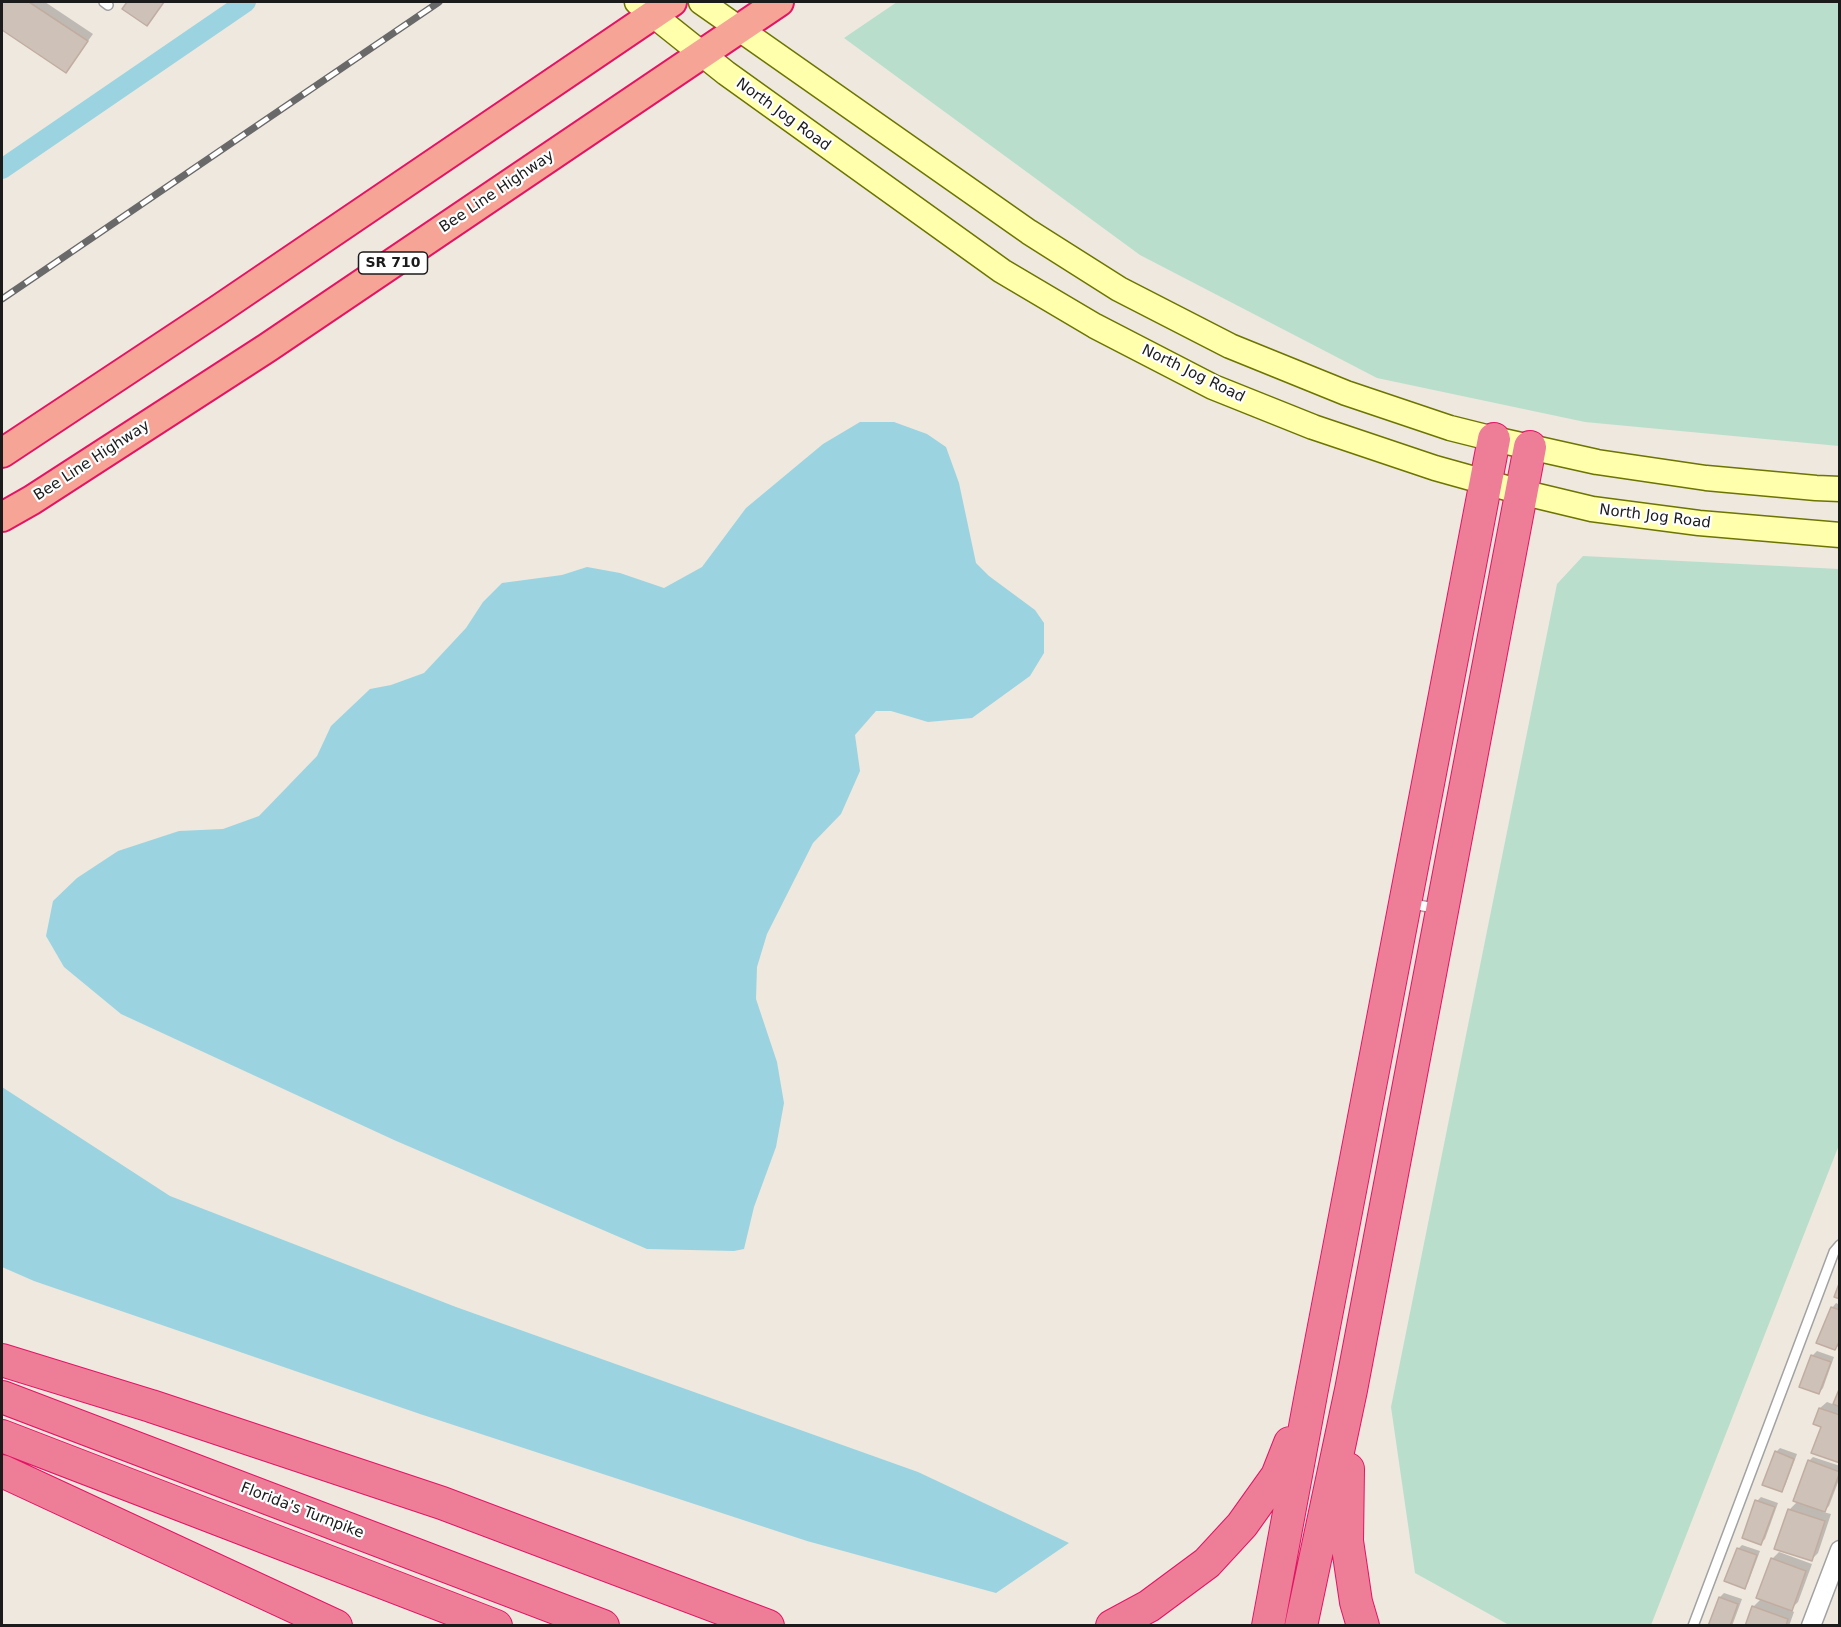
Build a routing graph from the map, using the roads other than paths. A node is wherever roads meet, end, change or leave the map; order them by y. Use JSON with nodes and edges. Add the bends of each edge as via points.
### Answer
{"nodes":[{"id":1,"x":701,"y":2,"type":"edge"},
{"id":2,"x":779,"y":2,"type":"edge"},
{"id":3,"x":654,"y":6,"type":"edge"},
{"id":4,"x":740,"y":28,"type":"junction"},
{"id":5,"x":702,"y":52,"type":"junction"},
{"id":6,"x":1494,"y":439,"type":"junction"},
{"id":7,"x":1530,"y":447,"type":"junction"},
{"id":8,"x":2,"y":453,"type":"edge"},
{"id":9,"x":1485,"y":483,"type":"junction"},
{"id":10,"x":1839,"y":489,"type":"edge"},
{"id":11,"x":1521,"y":492,"type":"junction"},
{"id":12,"x":2,"y":517,"type":"edge"},
{"id":13,"x":1839,"y":535,"type":"edge"},
{"id":14,"x":1406,"y":903,"type":"junction"},
{"id":15,"x":1442,"y":910,"type":"junction"},
{"id":16,"x":1839,"y":1245,"type":"edge"},
{"id":17,"x":2,"y":1360,"type":"edge"},
{"id":18,"x":1312,"y":1389,"type":"junction"},
{"id":19,"x":1351,"y":1390,"type":"junction"},
{"id":20,"x":2,"y":1397,"type":"edge"},
{"id":21,"x":2,"y":1436,"type":"edge"},
{"id":22,"x":2,"y":1471,"type":"edge"},
{"id":23,"x":1839,"y":1550,"type":"edge"},
{"id":24,"x":336,"y":1626,"type":"edge"},
{"id":25,"x":496,"y":1626,"type":"edge"},
{"id":26,"x":603,"y":1626,"type":"edge"},
{"id":27,"x":768,"y":1626,"type":"edge"},
{"id":28,"x":1112,"y":1626,"type":"edge"},
{"id":29,"x":1268,"y":1626,"type":"edge"},
{"id":30,"x":1301,"y":1626,"type":"edge"},
{"id":31,"x":1363,"y":1626,"type":"edge"},
{"id":32,"x":1693,"y":1626,"type":"edge"},
{"id":33,"x":1811,"y":1626,"type":"edge"}],
"edges":[{"from":1,"to":4,"type":"main road"},
{"from":2,"to":4,"type":"highway","name":"Bee Line Highway","number":"SR 710"},
{"from":3,"to":5,"type":"main road","name":"North Jog Road"},
{"from":3,"to":8,"type":"highway"},
{"from":4,"to":5,"type":"highway","name":"Bee Line Highway","number":"SR 710"},
{"from":4,"to":6,"type":"main road","via":[[1029,232],[1119,289],[1230,346],[1302,376],[1450,428]]},
{"from":5,"to":9,"type":"main road","name":"North Jog Road","via":[[735,80],[1002,271],[1095,326],[1213,387],[1286,417]]},
{"from":5,"to":12,"type":"highway","name":"Bee Line Highway","number":"SR 710","via":[[267,348]]},
{"from":6,"to":7,"type":"main road"},
{"from":6,"to":9,"type":"highway"},
{"from":7,"to":10,"type":"main road","via":[[1597,462],[1706,478]]},
{"from":7,"to":11,"type":"highway"},
{"from":9,"to":11,"type":"main road","name":"North Jog Road"},
{"from":9,"to":14,"type":"highway"},
{"from":11,"to":13,"type":"main road","name":"North Jog Road","via":[[1592,509]]},
{"from":11,"to":15,"type":"highway"},
{"from":14,"to":15,"type":"lane"},
{"from":14,"to":18,"type":"highway"},
{"from":15,"to":19,"type":"highway"},
{"from":16,"to":32,"type":"lane"},
{"from":17,"to":27,"type":"highway","via":[[431,1499]]},
{"from":18,"to":28,"type":"highway","via":[[1277,1476],[1242,1525],[1207,1563],[1149,1606]]},
{"from":18,"to":29,"type":"highway"},
{"from":19,"to":30,"type":"highway"},
{"from":19,"to":31,"type":"highway","via":[[1347,1541]]},
{"from":20,"to":26,"type":"highway","name":"Florida's Turnpike"},
{"from":21,"to":25,"type":"highway"},
{"from":22,"to":24,"type":"highway"},
{"from":23,"to":33,"type":"street"}]}
